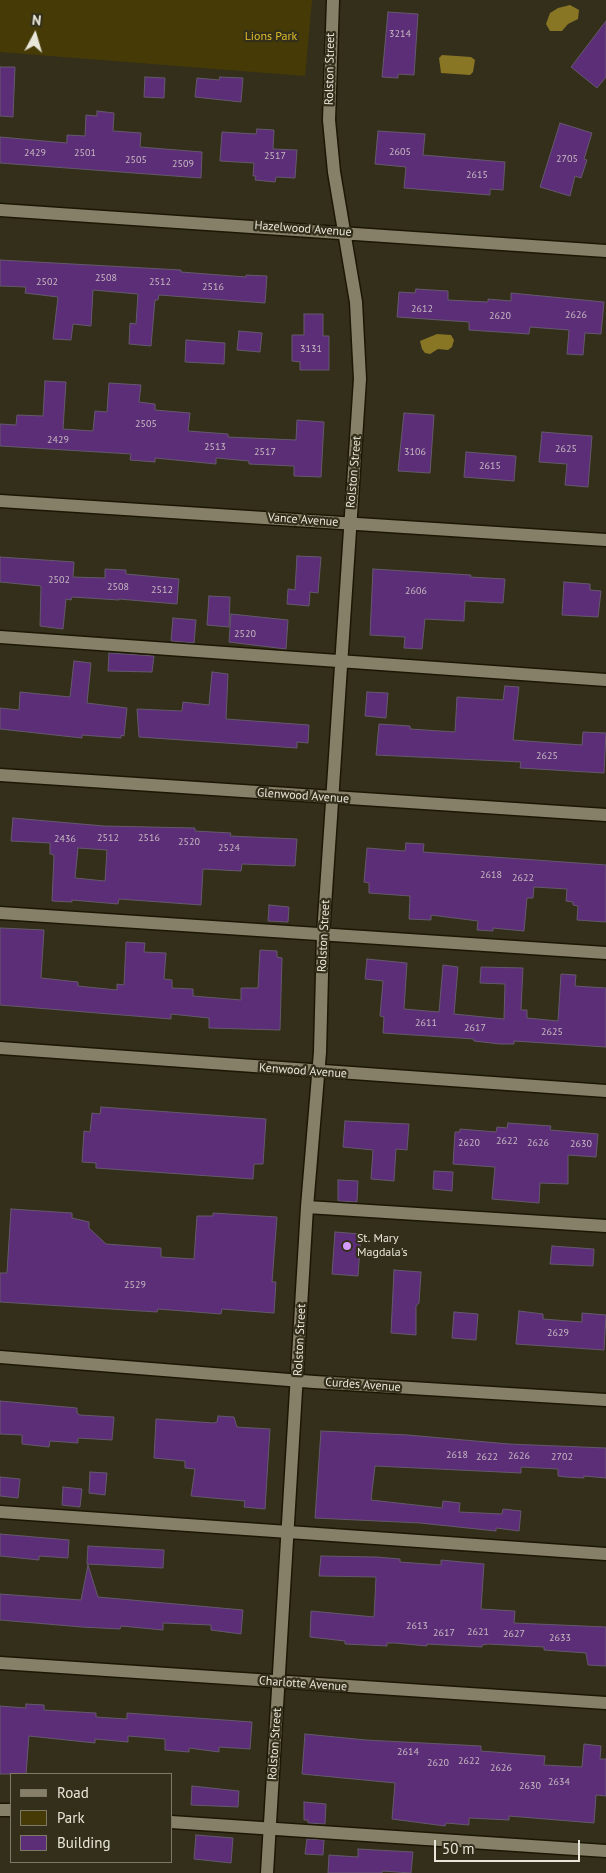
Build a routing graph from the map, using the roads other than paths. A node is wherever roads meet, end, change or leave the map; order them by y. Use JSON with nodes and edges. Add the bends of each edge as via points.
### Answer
{"nodes":[{"id":1,"x":333,"y":0,"type":"edge"},
{"id":2,"x":0,"y":210,"type":"edge"},
{"id":3,"x":343,"y":232,"type":"junction"},
{"id":4,"x":606,"y":251,"type":"edge"},
{"id":5,"x":0,"y":501,"type":"edge"},
{"id":6,"x":350,"y":522,"type":"junction"},
{"id":7,"x":606,"y":540,"type":"edge"},
{"id":8,"x":0,"y":637,"type":"edge"},
{"id":9,"x":341,"y":661,"type":"junction"},
{"id":10,"x":606,"y":680,"type":"edge"},
{"id":11,"x":0,"y":775,"type":"edge"},
{"id":12,"x":332,"y":798,"type":"junction"},
{"id":13,"x":606,"y":815,"type":"edge"},
{"id":14,"x":0,"y":913,"type":"edge"},
{"id":15,"x":323,"y":935,"type":"junction"},
{"id":16,"x":606,"y":953,"type":"edge"},
{"id":17,"x":0,"y":1048,"type":"edge"},
{"id":18,"x":318,"y":1072,"type":"junction"},
{"id":19,"x":606,"y":1091,"type":"edge"},
{"id":20,"x":307,"y":1206,"type":"junction"},
{"id":21,"x":606,"y":1226,"type":"edge"},
{"id":22,"x":0,"y":1358,"type":"edge"},
{"id":23,"x":298,"y":1380,"type":"junction"},
{"id":24,"x":606,"y":1400,"type":"edge"},
{"id":25,"x":0,"y":1512,"type":"edge"},
{"id":26,"x":287,"y":1532,"type":"junction"},
{"id":27,"x":606,"y":1554,"type":"edge"},
{"id":28,"x":0,"y":1663,"type":"edge"},
{"id":29,"x":279,"y":1682,"type":"junction"},
{"id":30,"x":606,"y":1703,"type":"edge"},
{"id":31,"x":172,"y":1822,"type":"edge"},
{"id":32,"x":270,"y":1828,"type":"junction"},
{"id":33,"x":606,"y":1851,"type":"edge"},
{"id":34,"x":267,"y":1873,"type":"edge"}],
"edges":[{"from":1,"to":3,"type":"street","name":"Rolston Street","via":[[329,120]]},
{"from":2,"to":3,"type":"street","name":"Hazelwood Avenue"},
{"from":3,"to":4,"type":"street","name":"Hazelwood Avenue"},
{"from":3,"to":6,"type":"street","name":"Rolston Street","via":[[356,302],[360,355]]},
{"from":5,"to":6,"type":"street","name":"Vance Avenue"},
{"from":6,"to":7,"type":"street","name":"Vance Avenue"},
{"from":6,"to":9,"type":"street","name":"Rolston Street"},
{"from":8,"to":9,"type":"street"},
{"from":9,"to":10,"type":"street"},
{"from":9,"to":12,"type":"street","name":"Rolston Street"},
{"from":11,"to":12,"type":"street","name":"Glenwood Avenue"},
{"from":12,"to":13,"type":"street","name":"Glenwood Avenue"},
{"from":12,"to":15,"type":"street","name":"Rolston Street"},
{"from":14,"to":15,"type":"street"},
{"from":15,"to":16,"type":"street"},
{"from":15,"to":18,"type":"street","name":"Rolston Street"},
{"from":17,"to":18,"type":"street","name":"Kenwood Avenue"},
{"from":18,"to":19,"type":"street","name":"Kenwood Avenue"},
{"from":18,"to":20,"type":"street","name":"Rolston Street"},
{"from":20,"to":21,"type":"street"},
{"from":20,"to":23,"type":"street","name":"Rolston Street"},
{"from":22,"to":23,"type":"street","name":"Curdes Avenue"},
{"from":23,"to":24,"type":"street","name":"Curdes Avenue"},
{"from":23,"to":26,"type":"street","name":"Rolston Street"},
{"from":25,"to":26,"type":"street"},
{"from":26,"to":27,"type":"street"},
{"from":26,"to":29,"type":"street","name":"Rolston Street"},
{"from":28,"to":29,"type":"street","name":"Charlotte Avenue"},
{"from":29,"to":30,"type":"street","name":"Charlotte Avenue"},
{"from":29,"to":32,"type":"street","name":"Rolston Street"},
{"from":31,"to":32,"type":"street"},
{"from":32,"to":33,"type":"street"},
{"from":32,"to":34,"type":"street","name":"Rolston Street"}]}
